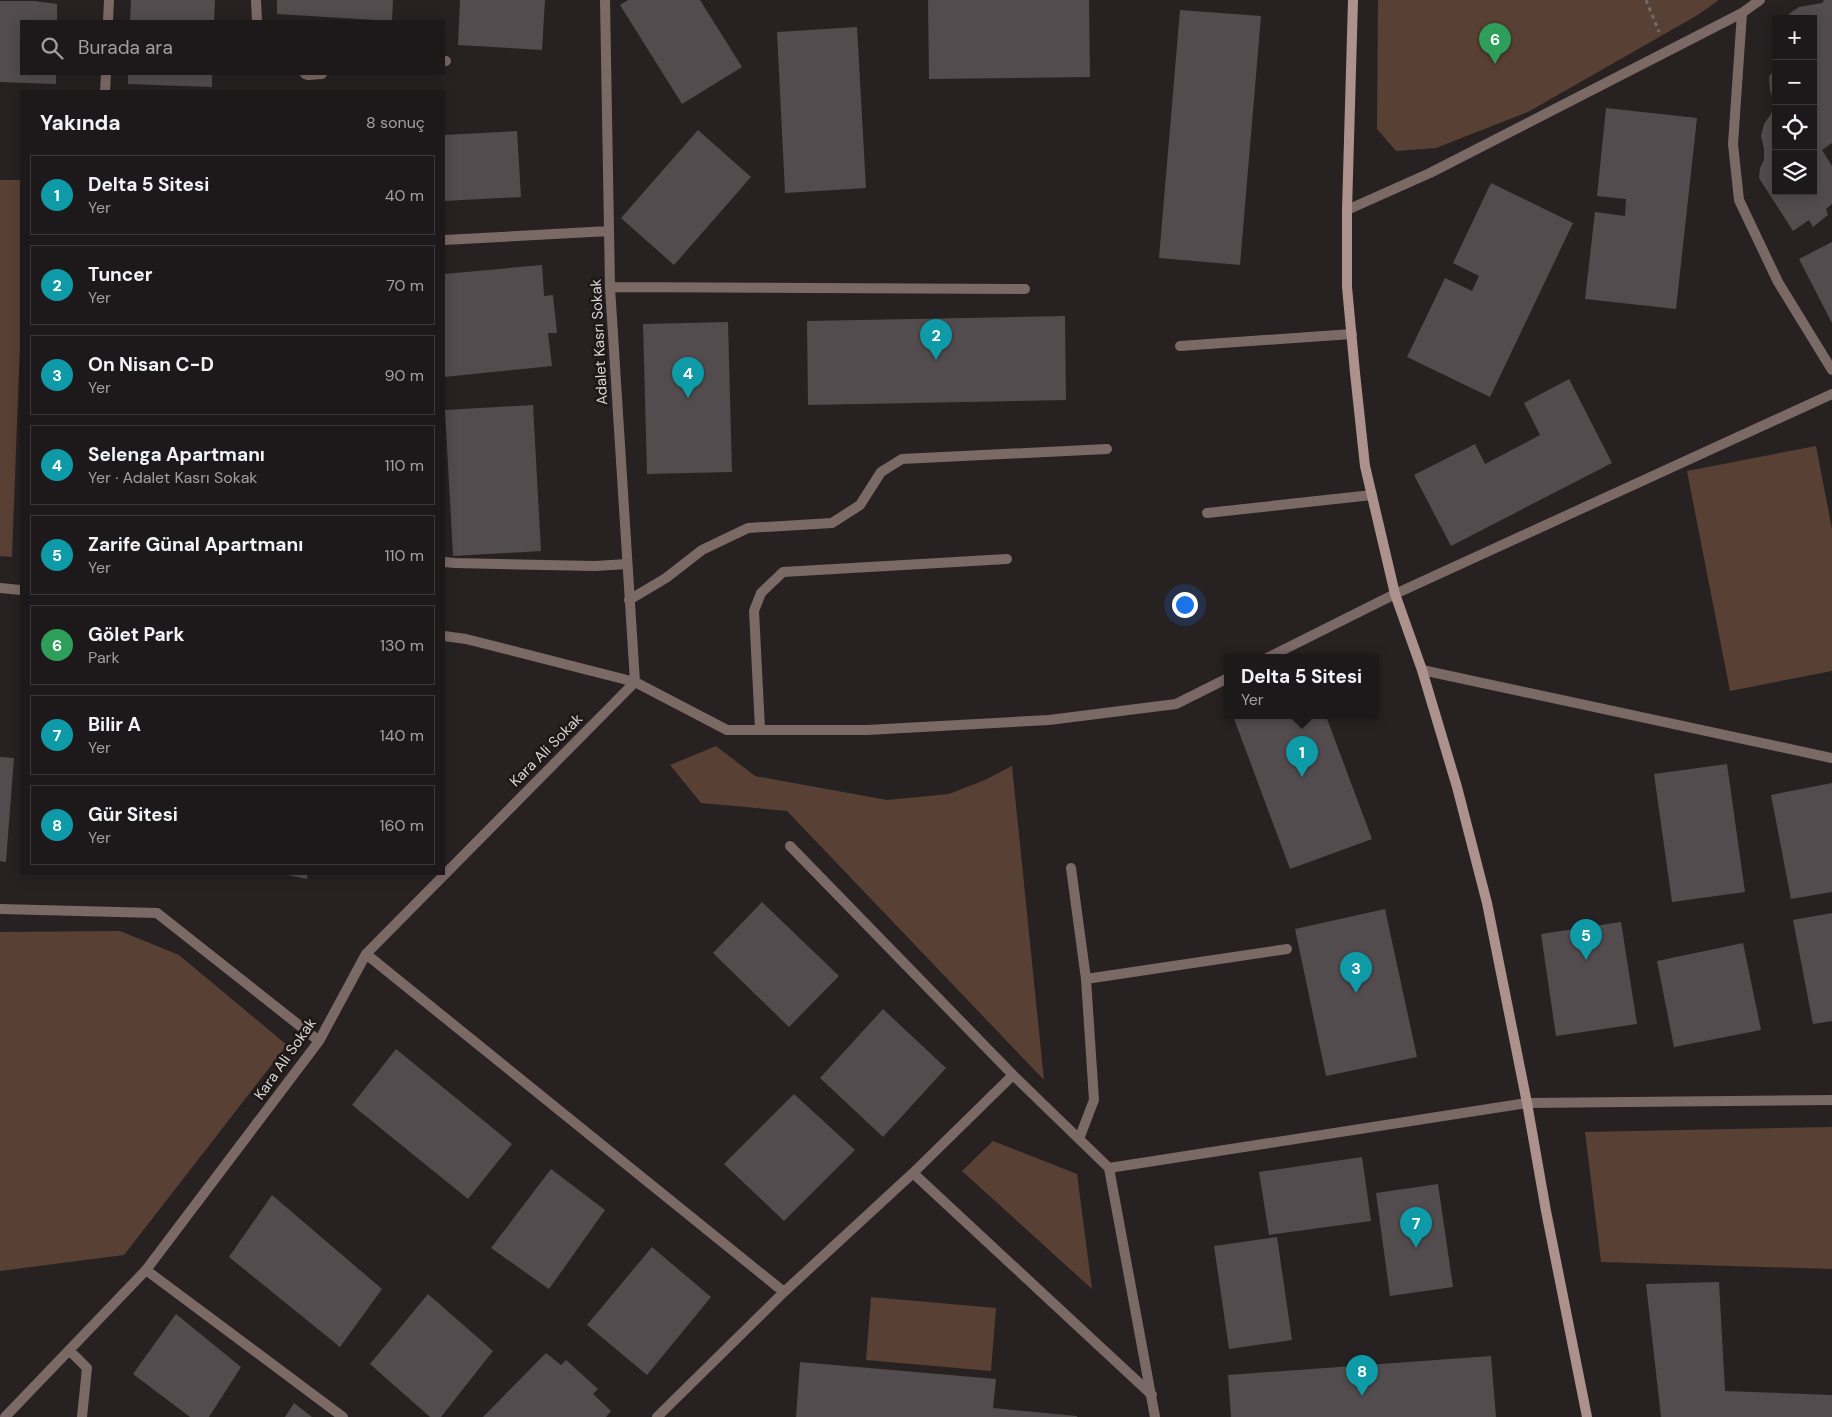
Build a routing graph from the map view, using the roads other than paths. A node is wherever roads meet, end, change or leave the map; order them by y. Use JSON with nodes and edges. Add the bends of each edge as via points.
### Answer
{"nodes":[{"id":1,"x":110,"y":0,"type":"edge"},
{"id":2,"x":256,"y":0,"type":"edge"},
{"id":3,"x":605,"y":0,"type":"edge"},
{"id":4,"x":1353,"y":0,"type":"edge"},
{"id":5,"x":1760,"y":0,"type":"edge"},
{"id":6,"x":1742,"y":13,"type":"junction"},
{"id":7,"x":108,"y":20,"type":"edge"},
{"id":8,"x":257,"y":20,"type":"edge"},
{"id":9,"x":106,"y":75,"type":"edge"},
{"id":10,"x":105,"y":90,"type":"edge"},
{"id":11,"x":1347,"y":210,"type":"junction"},
{"id":12,"x":609,"y":231,"type":"junction"},
{"id":13,"x":445,"y":240,"type":"edge"},
{"id":14,"x":610,"y":287,"type":"junction"},
{"id":15,"x":1026,"y":289,"type":"dead end"},
{"id":16,"x":1352,"y":334,"type":"junction"},
{"id":17,"x":1180,"y":346,"type":"dead end"},
{"id":18,"x":1832,"y":370,"type":"edge"},
{"id":19,"x":1832,"y":394,"type":"edge"},
{"id":20,"x":1107,"y":450,"type":"dead end"},
{"id":21,"x":1372,"y":495,"type":"junction"},
{"id":22,"x":1207,"y":512,"type":"dead end"},
{"id":23,"x":1007,"y":559,"type":"dead end"},
{"id":24,"x":445,"y":562,"type":"edge"},
{"id":25,"x":627,"y":564,"type":"junction"},
{"id":26,"x":0,"y":588,"type":"edge"},
{"id":27,"x":20,"y":590,"type":"edge"},
{"id":28,"x":1395,"y":594,"type":"junction"},
{"id":29,"x":629,"y":600,"type":"junction"},
{"id":30,"x":445,"y":636,"type":"edge"},
{"id":31,"x":1275,"y":654,"type":"edge"},
{"id":32,"x":1422,"y":670,"type":"junction"},
{"id":33,"x":1224,"y":680,"type":"edge"},
{"id":34,"x":635,"y":682,"type":"junction"},
{"id":35,"x":760,"y":729,"type":"junction"},
{"id":36,"x":1832,"y":758,"type":"edge"},
{"id":37,"x":790,"y":846,"type":"dead end"},
{"id":38,"x":1071,"y":868,"type":"dead end"},
{"id":39,"x":445,"y":874,"type":"edge"},
{"id":40,"x":444,"y":875,"type":"edge"},
{"id":41,"x":0,"y":909,"type":"edge"},
{"id":42,"x":1287,"y":949,"type":"dead end"},
{"id":43,"x":366,"y":954,"type":"junction"},
{"id":44,"x":1086,"y":978,"type":"junction"},
{"id":45,"x":319,"y":1041,"type":"junction"},
{"id":46,"x":1013,"y":1075,"type":"junction"},
{"id":47,"x":1832,"y":1100,"type":"edge"},
{"id":48,"x":1527,"y":1103,"type":"junction"},
{"id":49,"x":1079,"y":1139,"type":"junction"},
{"id":50,"x":1109,"y":1168,"type":"junction"},
{"id":51,"x":913,"y":1173,"type":"junction"},
{"id":52,"x":146,"y":1270,"type":"junction"},
{"id":53,"x":784,"y":1292,"type":"junction"},
{"id":54,"x":69,"y":1350,"type":"junction"},
{"id":55,"x":1152,"y":1395,"type":"junction"},
{"id":56,"x":5,"y":1417,"type":"edge"},
{"id":57,"x":82,"y":1417,"type":"edge"},
{"id":58,"x":343,"y":1417,"type":"edge"},
{"id":59,"x":657,"y":1417,"type":"edge"},
{"id":60,"x":1155,"y":1417,"type":"edge"},
{"id":61,"x":1586,"y":1417,"type":"edge"}],
"edges":[{"from":1,"to":7,"type":"street"},
{"from":2,"to":8,"type":"street"},
{"from":3,"to":12,"type":"street","name":"Adalet Kasrı Sokak"},
{"from":4,"to":11,"type":"main road"},
{"from":5,"to":6,"type":"street"},
{"from":6,"to":11,"type":"street","via":[[1430,173]]},
{"from":6,"to":18,"type":"street","via":[[1733,144],[1739,200],[1778,282]]},
{"from":9,"to":10,"type":"street"},
{"from":11,"to":16,"type":"main road","via":[[1347,287]]},
{"from":12,"to":13,"type":"street"},
{"from":12,"to":14,"type":"street","name":"Adalet Kasrı Sokak"},
{"from":14,"to":15,"type":"street"},
{"from":14,"to":25,"type":"street","name":"Adalet Kasrı Sokak"},
{"from":16,"to":17,"type":"street"},
{"from":16,"to":21,"type":"main road","via":[[1365,466]]},
{"from":19,"to":28,"type":"street"},
{"from":20,"to":29,"type":"street","via":[[902,459],[881,472],[860,505],[832,522],[748,528],[702,550],[666,578]]},
{"from":21,"to":22,"type":"street"},
{"from":21,"to":28,"type":"main road"},
{"from":23,"to":35,"type":"street","via":[[783,572],[761,593],[754,611]]},
{"from":24,"to":25,"type":"street"},
{"from":25,"to":29,"type":"street","name":"Adalet Kasrı Sokak"},
{"from":26,"to":27,"type":"street"},
{"from":28,"to":31,"type":"street"},
{"from":28,"to":32,"type":"main road"},
{"from":29,"to":34,"type":"street","name":"Adalet Kasrı Sokak"},
{"from":30,"to":34,"type":"street"},
{"from":32,"to":36,"type":"street"},
{"from":32,"to":48,"type":"main road","via":[[1487,903]]},
{"from":33,"to":35,"type":"street","via":[[1176,704],[1049,720],[867,730]]},
{"from":34,"to":35,"type":"street","via":[[727,730]]},
{"from":34,"to":39,"type":"street","name":"Kara Ali Sokak"},
{"from":37,"to":46,"type":"street"},
{"from":38,"to":44,"type":"street"},
{"from":40,"to":43,"type":"street","name":"Kara Ali Sokak"},
{"from":41,"to":45,"type":"street","via":[[157,912]]},
{"from":42,"to":44,"type":"street"},
{"from":43,"to":45,"type":"street","name":"Kara Ali Sokak"},
{"from":43,"to":53,"type":"street"},
{"from":44,"to":49,"type":"street","via":[[1094,1100]]},
{"from":45,"to":52,"type":"street","name":"Kara Ali Sokak"},
{"from":46,"to":49,"type":"street"},
{"from":46,"to":51,"type":"street"},
{"from":47,"to":48,"type":"street"},
{"from":48,"to":50,"type":"street"},
{"from":48,"to":61,"type":"main road"},
{"from":49,"to":50,"type":"street"},
{"from":50,"to":55,"type":"street"},
{"from":51,"to":53,"type":"street"},
{"from":51,"to":55,"type":"street"},
{"from":52,"to":54,"type":"street","name":"Kara Ali Sokak"},
{"from":52,"to":58,"type":"street"},
{"from":53,"to":59,"type":"street"},
{"from":54,"to":56,"type":"street","name":"Kara Ali Sokak"},
{"from":54,"to":57,"type":"street","via":[[87,1368]]},
{"from":55,"to":60,"type":"street"}]}
